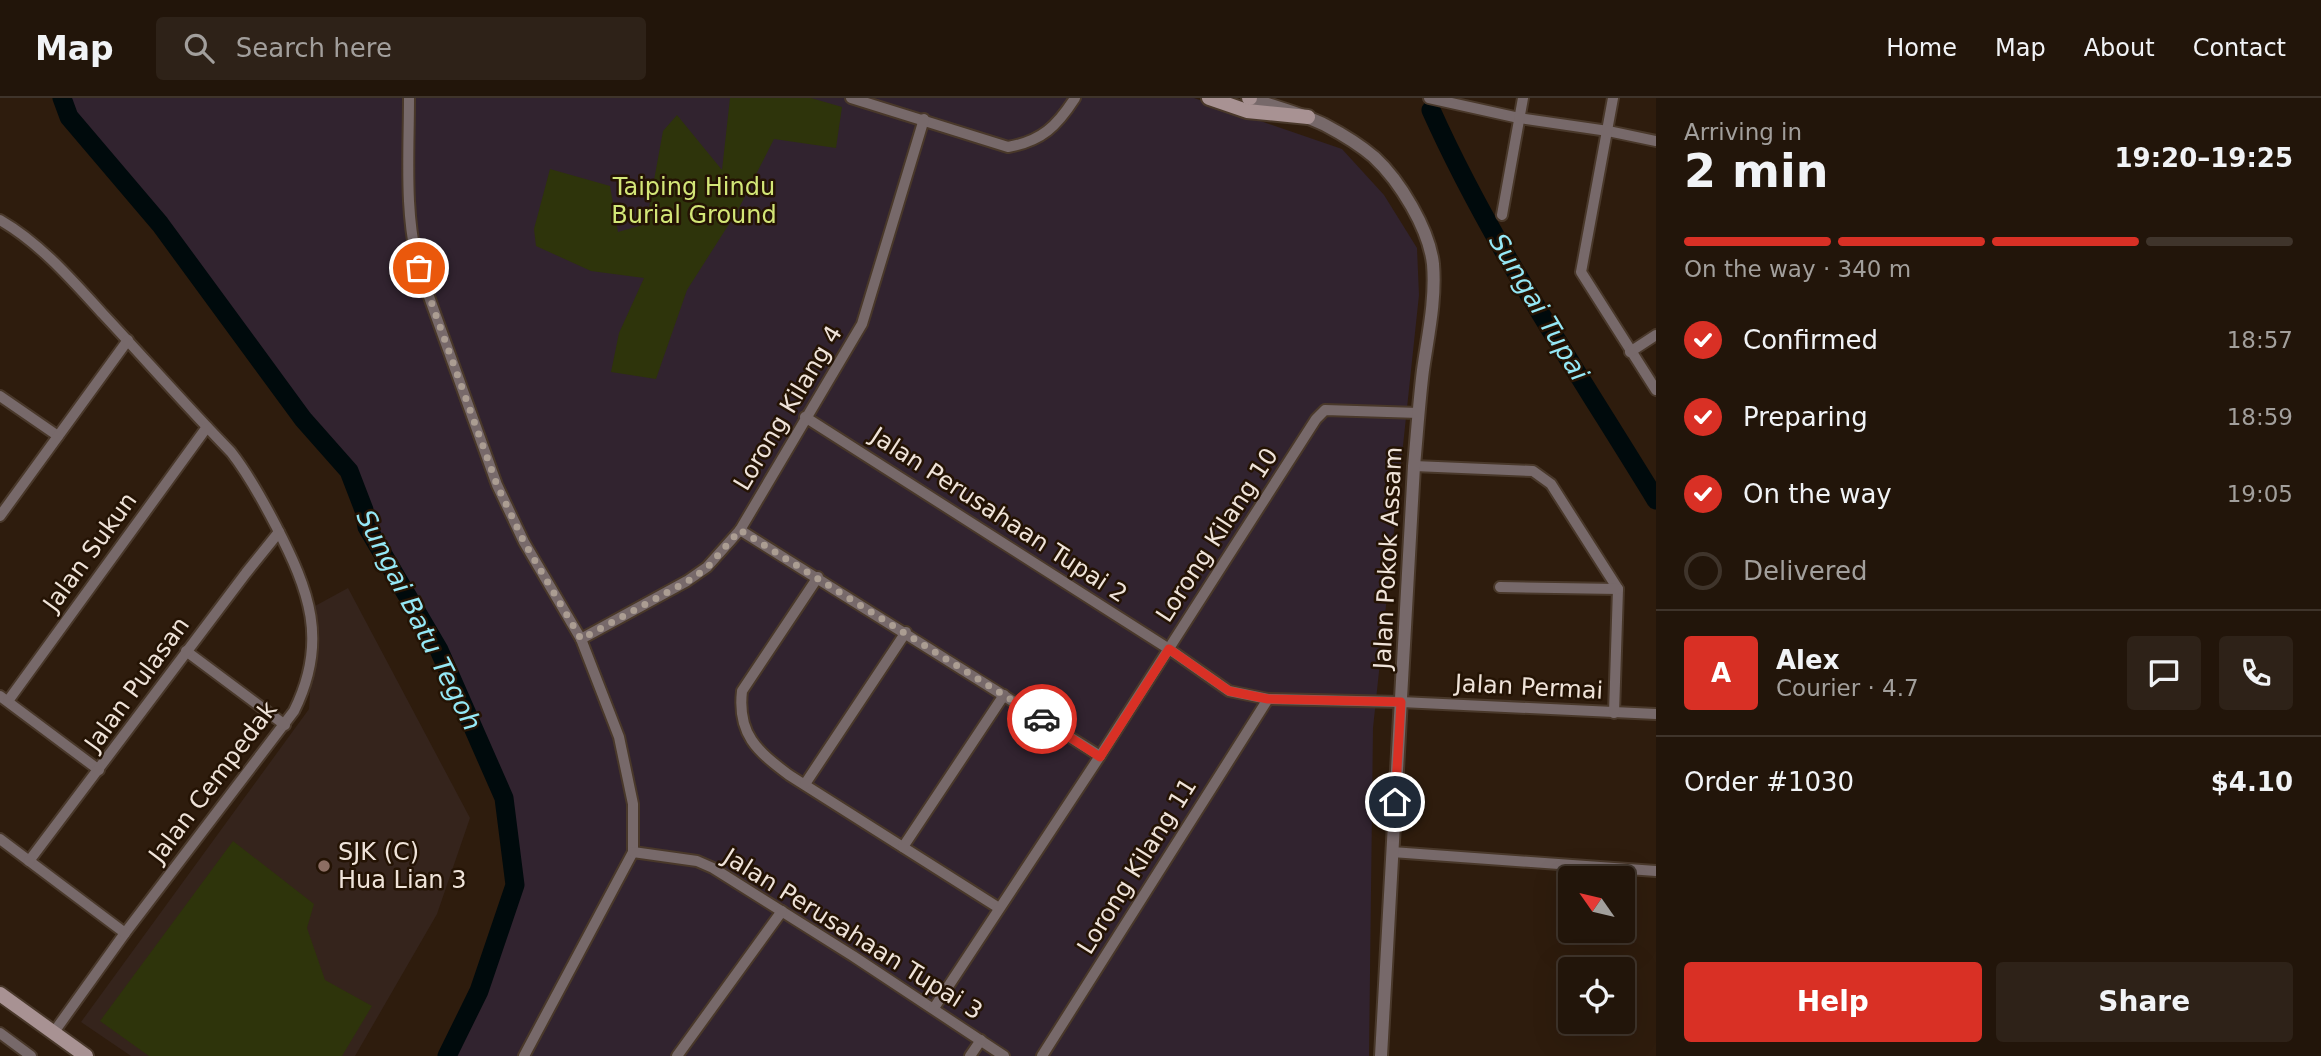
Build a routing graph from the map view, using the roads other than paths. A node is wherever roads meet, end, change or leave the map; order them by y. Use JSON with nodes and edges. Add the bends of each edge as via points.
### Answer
{"nodes":[{"id":1,"x":409,"y":98,"type":"edge"},
{"id":2,"x":851,"y":98,"type":"edge"},
{"id":3,"x":1075,"y":98,"type":"edge"},
{"id":4,"x":1209,"y":98,"type":"edge"},
{"id":5,"x":1249,"y":98,"type":"edge"},
{"id":6,"x":1429,"y":98,"type":"edge"},
{"id":7,"x":1523,"y":98,"type":"edge"},
{"id":8,"x":1614,"y":98,"type":"edge"},
{"id":9,"x":1286,"y":104,"type":"edge"},
{"id":10,"x":1308,"y":117,"type":"junction"},
{"id":11,"x":1519,"y":118,"type":"junction"},
{"id":12,"x":924,"y":119,"type":"junction"},
{"id":13,"x":1608,"y":131,"type":"junction"},
{"id":14,"x":1656,"y":141,"type":"edge"},
{"id":15,"x":1502,"y":215,"type":"dead end"},
{"id":16,"x":0,"y":220,"type":"edge"},
{"id":17,"x":1656,"y":335,"type":"edge"},
{"id":18,"x":128,"y":340,"type":"junction"},
{"id":19,"x":1630,"y":352,"type":"junction"},
{"id":20,"x":1656,"y":390,"type":"edge"},
{"id":21,"x":0,"y":396,"type":"edge"},
{"id":22,"x":1419,"y":413,"type":"junction"},
{"id":23,"x":805,"y":416,"type":"junction"},
{"id":24,"x":207,"y":427,"type":"junction"},
{"id":25,"x":58,"y":436,"type":"junction"},
{"id":26,"x":1414,"y":467,"type":"junction"},
{"id":27,"x":0,"y":516,"type":"edge"},
{"id":28,"x":740,"y":530,"type":"junction"},
{"id":29,"x":279,"y":532,"type":"junction"},
{"id":30,"x":818,"y":577,"type":"junction"},
{"id":31,"x":1500,"y":587,"type":"dead end"},
{"id":32,"x":1618,"y":589,"type":"junction"},
{"id":33,"x":906,"y":632,"type":"junction"},
{"id":34,"x":581,"y":639,"type":"junction"},
{"id":35,"x":1169,"y":649,"type":"junction"},
{"id":36,"x":186,"y":651,"type":"junction"},
{"id":37,"x":1004,"y":695,"type":"junction"},
{"id":38,"x":4,"y":699,"type":"edge"},
{"id":39,"x":1268,"y":699,"type":"junction"},
{"id":40,"x":1401,"y":702,"type":"junction"},
{"id":41,"x":1614,"y":713,"type":"junction"},
{"id":42,"x":1656,"y":714,"type":"edge"},
{"id":43,"x":285,"y":725,"type":"junction"},
{"id":44,"x":1100,"y":757,"type":"junction"},
{"id":45,"x":99,"y":770,"type":"junction"},
{"id":46,"x":805,"y":784,"type":"junction"},
{"id":47,"x":0,"y":839,"type":"edge"},
{"id":48,"x":902,"y":847,"type":"junction"},
{"id":49,"x":633,"y":852,"type":"junction"},
{"id":50,"x":1392,"y":852,"type":"junction"},
{"id":51,"x":29,"y":861,"type":"junction"},
{"id":52,"x":1656,"y":871,"type":"edge"},
{"id":53,"x":999,"y":908,"type":"junction"},
{"id":54,"x":782,"y":911,"type":"junction"},
{"id":55,"x":125,"y":933,"type":"junction"},
{"id":56,"x":0,"y":994,"type":"edge"},
{"id":57,"x":934,"y":1008,"type":"junction"},
{"id":58,"x":54,"y":1032,"type":"junction"},
{"id":59,"x":0,"y":1033,"type":"edge"},
{"id":60,"x":981,"y":1040,"type":"junction"},
{"id":61,"x":31,"y":1056,"type":"edge"},
{"id":62,"x":86,"y":1056,"type":"edge"},
{"id":63,"x":524,"y":1056,"type":"edge"},
{"id":64,"x":677,"y":1056,"type":"edge"},
{"id":65,"x":970,"y":1056,"type":"edge"},
{"id":66,"x":1004,"y":1056,"type":"edge"},
{"id":67,"x":1042,"y":1056,"type":"edge"},
{"id":68,"x":1381,"y":1056,"type":"edge"}],
"edges":[{"from":1,"to":34,"type":"street","via":[[412,236],[419,268],[497,485],[524,542]]},
{"from":2,"to":12,"type":"street"},
{"from":3,"to":12,"type":"street","via":[[1055,126],[1024,144],[1008,147]]},
{"from":4,"to":10,"type":"main road","via":[[1247,111]]},
{"from":5,"to":9,"type":"street","name":"Jalan Pokok Assam"},
{"from":6,"to":11,"type":"street"},
{"from":7,"to":11,"type":"street"},
{"from":8,"to":13,"type":"street"},
{"from":9,"to":10,"type":"street","name":"Jalan Pokok Assam"},
{"from":10,"to":22,"type":"street","name":"Jalan Pokok Assam","via":[[1375,158],[1399,185],[1426,237],[1433,262],[1434,298]]},
{"from":11,"to":13,"type":"street"},
{"from":11,"to":15,"type":"street"},
{"from":12,"to":23,"type":"street","name":"Lorong Kilang 4","via":[[862,324]]},
{"from":13,"to":14,"type":"street"},
{"from":13,"to":19,"type":"street","via":[[1581,272]]},
{"from":16,"to":18,"type":"street","name":"Jalan Cempedak","via":[[42,251]]},
{"from":17,"to":19,"type":"street"},
{"from":18,"to":24,"type":"street","name":"Jalan Cempedak"},
{"from":18,"to":25,"type":"street"},
{"from":19,"to":20,"type":"street"},
{"from":21,"to":25,"type":"street"},
{"from":22,"to":26,"type":"street","name":"Jalan Pokok Assam"},
{"from":22,"to":35,"type":"street","name":"Lorong Kilang 10","via":[[1325,410]]},
{"from":23,"to":28,"type":"street","name":"Lorong Kilang 4"},
{"from":23,"to":35,"type":"street","name":"Jalan Perusahaan Tupai 2"},
{"from":24,"to":29,"type":"street","name":"Jalan Cempedak","via":[[250,476]]},
{"from":24,"to":38,"type":"street","name":"Jalan Sukun"},
{"from":25,"to":27,"type":"street"},
{"from":26,"to":32,"type":"street","via":[[1533,471],[1551,484]]},
{"from":26,"to":40,"type":"street","name":"Jalan Pokok Assam"},
{"from":28,"to":30,"type":"street"},
{"from":28,"to":34,"type":"street","name":"Lorong Kilang 4","via":[[707,568]]},
{"from":29,"to":36,"type":"street","name":"Jalan Pulasan"},
{"from":29,"to":43,"type":"street","name":"Jalan Cempedak","via":[[303,582],[312,628],[304,692]]},
{"from":30,"to":33,"type":"street"},
{"from":30,"to":46,"type":"street","via":[[742,691],[740,706],[757,749]]},
{"from":31,"to":32,"type":"street"},
{"from":32,"to":41,"type":"street"},
{"from":33,"to":37,"type":"street"},
{"from":33,"to":46,"type":"street"},
{"from":34,"to":49,"type":"street","via":[[619,737],[633,804]]},
{"from":35,"to":39,"type":"street","name":"Jalan Perusahaan Tupai 2","via":[[1229,691]]},
{"from":35,"to":44,"type":"street","name":"Lorong Kilang 10"},
{"from":36,"to":43,"type":"street"},
{"from":36,"to":45,"type":"street","name":"Jalan Pulasan"},
{"from":37,"to":44,"type":"street"},
{"from":37,"to":48,"type":"street"},
{"from":38,"to":45,"type":"street"},
{"from":39,"to":40,"type":"street","name":"Jalan Permai"},
{"from":39,"to":67,"type":"street","name":"Lorong Kilang 11"},
{"from":40,"to":41,"type":"street","name":"Jalan Permai"},
{"from":40,"to":50,"type":"street","name":"Jalan Pokok Assam"},
{"from":41,"to":42,"type":"street","name":"Jalan Permai"},
{"from":43,"to":55,"type":"street","name":"Jalan Cempedak"},
{"from":44,"to":53,"type":"street","name":"Lorong Kilang 10"},
{"from":45,"to":51,"type":"street","name":"Jalan Pulasan"},
{"from":46,"to":48,"type":"street"},
{"from":47,"to":51,"type":"street"},
{"from":48,"to":53,"type":"street"},
{"from":49,"to":54,"type":"street","name":"Jalan Perusahaan Tupai 3","via":[[697,861]]},
{"from":49,"to":63,"type":"street"},
{"from":50,"to":52,"type":"street"},
{"from":50,"to":68,"type":"street","name":"Jalan Pokok Assam"},
{"from":51,"to":55,"type":"street"},
{"from":53,"to":57,"type":"street","name":"Lorong Kilang 10"},
{"from":54,"to":57,"type":"street","name":"Jalan Perusahaan Tupai 3"},
{"from":54,"to":64,"type":"street"},
{"from":55,"to":58,"type":"street","name":"Jalan Cempedak"},
{"from":56,"to":58,"type":"main road"},
{"from":57,"to":60,"type":"street","name":"Jalan Perusahaan Tupai 3"},
{"from":58,"to":62,"type":"main road"},
{"from":59,"to":61,"type":"street"},
{"from":60,"to":65,"type":"street"},
{"from":60,"to":66,"type":"street","name":"Jalan Perusahaan Tupai 3"}]}
